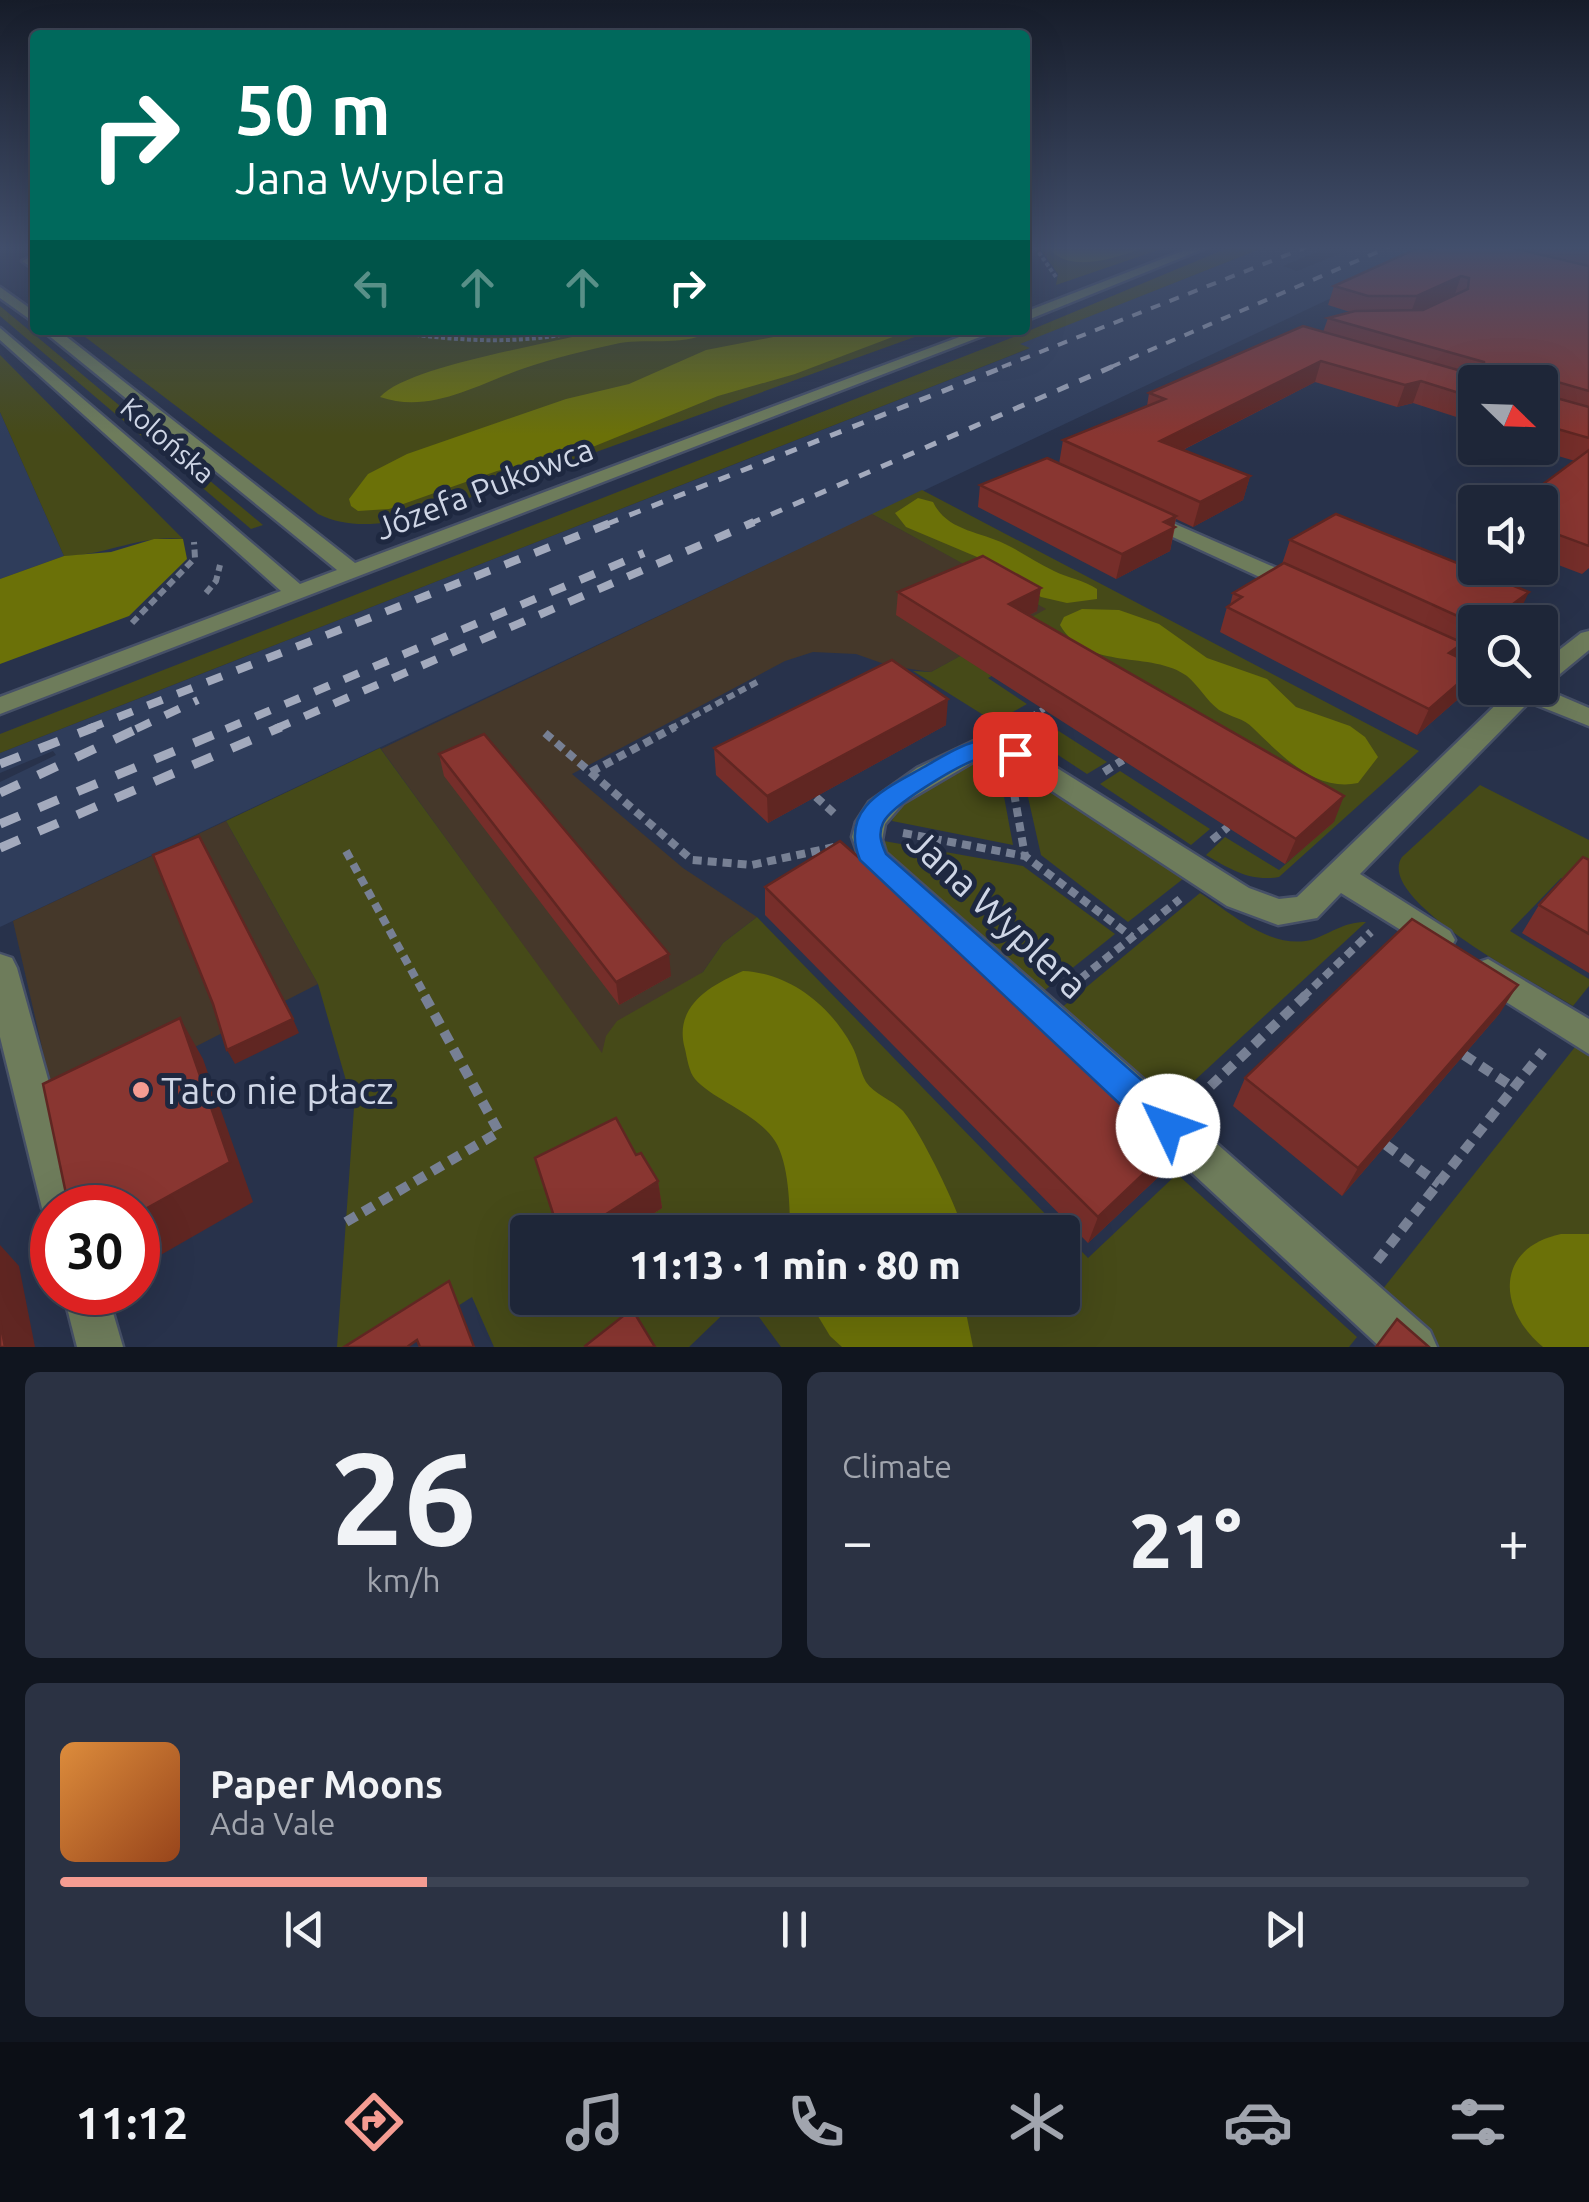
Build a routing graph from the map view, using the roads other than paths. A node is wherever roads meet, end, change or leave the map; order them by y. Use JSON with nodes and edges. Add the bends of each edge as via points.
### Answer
{"nodes":[{"id":1,"x":0,"y":332,"type":"edge"},
{"id":2,"x":55,"y":335,"type":"edge"},
{"id":3,"x":978,"y":335,"type":"edge"},
{"id":4,"x":1126,"y":508,"type":"edge"},
{"id":5,"x":354,"y":572,"type":"junction"},
{"id":6,"x":296,"y":593,"type":"junction"},
{"id":7,"x":1316,"y":595,"type":"edge"},
{"id":8,"x":1589,"y":638,"type":"edge"},
{"id":9,"x":1558,"y":662,"type":"edge"},
{"id":10,"x":1558,"y":702,"type":"edge"},
{"id":11,"x":1509,"y":705,"type":"edge"},
{"id":12,"x":0,"y":706,"type":"edge"},
{"id":13,"x":1589,"y":718,"type":"edge"},
{"id":14,"x":1339,"y":876,"type":"junction"},
{"id":15,"x":0,"y":968,"type":"edge"},
{"id":16,"x":1577,"y":1030,"type":"edge"},
{"id":17,"x":57,"y":1185,"type":"edge"},
{"id":18,"x":91,"y":1315,"type":"edge"},
{"id":19,"x":100,"y":1347,"type":"edge"},
{"id":20,"x":1414,"y":1347,"type":"edge"}],
"edges":[{"from":1,"to":6,"type":"street","name":"Kolońska"},
{"from":2,"to":5,"type":"street","name":"Kolońska"},
{"from":3,"to":5,"type":"street","name":"Józefa Pukowca"},
{"from":4,"to":7,"type":"street"},
{"from":5,"to":6,"type":"street","name":"Józefa Pukowca"},
{"from":6,"to":12,"type":"street","name":"Józefa Pukowca"},
{"from":8,"to":9,"type":"street"},
{"from":10,"to":13,"type":"street"},
{"from":11,"to":14,"type":"street"},
{"from":14,"to":16,"type":"street"},
{"from":14,"to":20,"type":"street","name":"Jana Wyplera","via":[[1306,910],[1278,912],[1238,896],[1015,754],[974,750],[888,799],[870,818],[868,833],[874,860]]},
{"from":15,"to":17,"type":"street"},
{"from":18,"to":19,"type":"street"}]}
